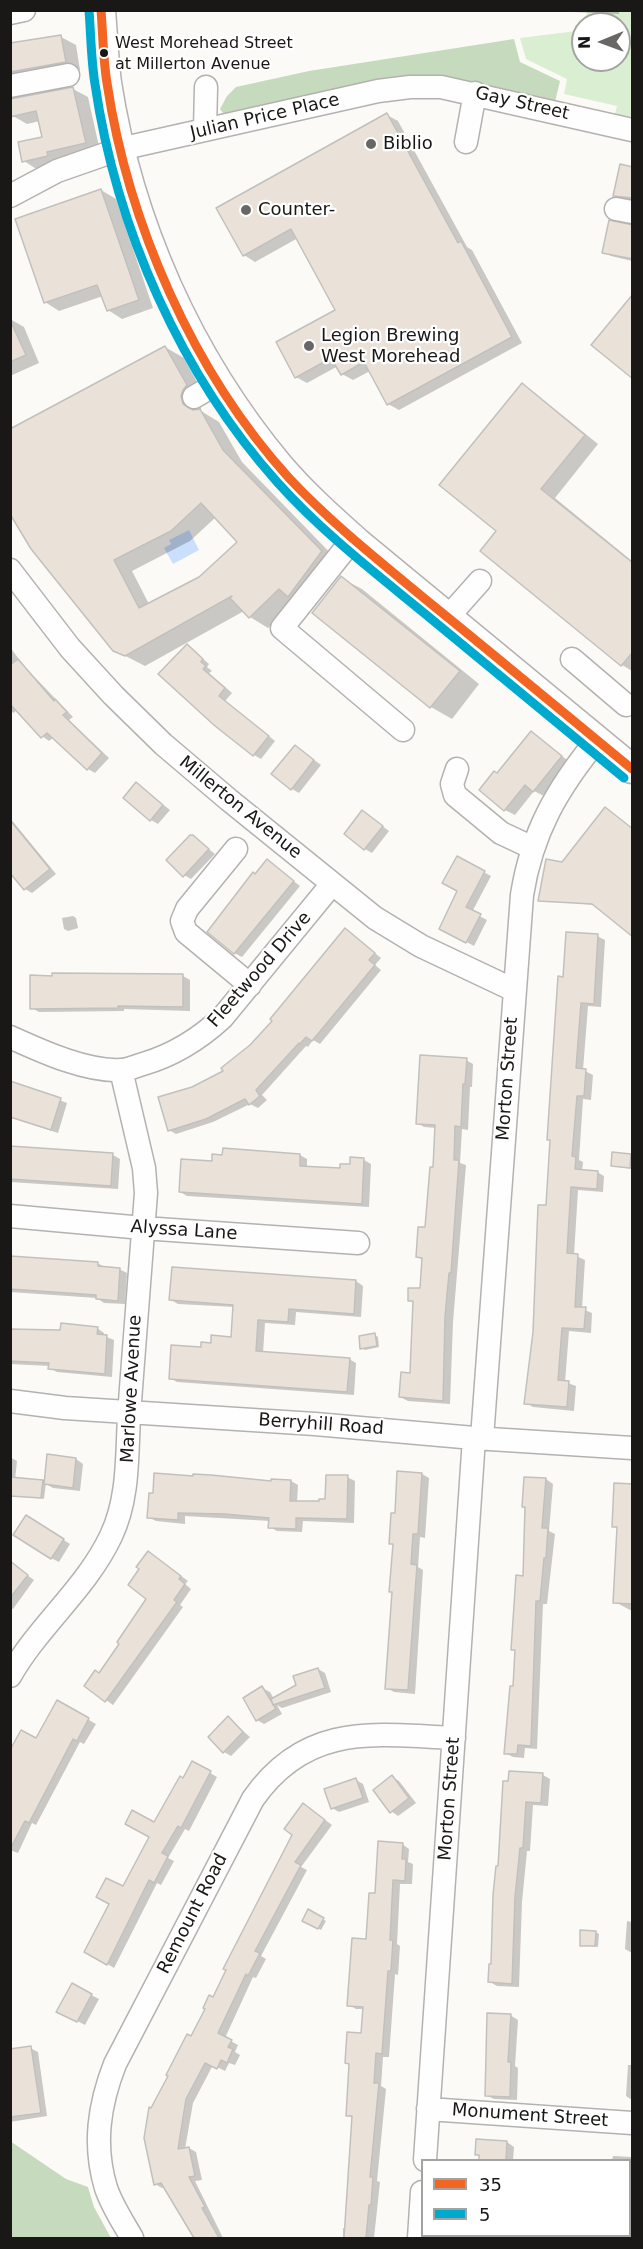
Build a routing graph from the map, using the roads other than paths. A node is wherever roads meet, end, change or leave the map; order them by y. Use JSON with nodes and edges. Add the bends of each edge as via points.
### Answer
{"nodes":[{"id":1,"x":24,"y":10,"type":"edge"},
{"id":2,"x":101,"y":10,"type":"edge"},
{"id":3,"x":10,"y":13,"type":"edge"},
{"id":4,"x":68,"y":75,"type":"dead end"},
{"id":5,"x":10,"y":86,"type":"edge"},
{"id":6,"x":206,"y":87,"type":"dead end"},
{"id":7,"x":410,"y":87,"type":"joint"},
{"id":8,"x":475,"y":93,"type":"junction"},
{"id":9,"x":205,"y":130,"type":"junction"},
{"id":10,"x":633,"y":130,"type":"edge"},
{"id":11,"x":466,"y":142,"type":"dead end"},
{"id":12,"x":120,"y":149,"type":"junction"},
{"id":13,"x":10,"y":196,"type":"edge"},
{"id":14,"x":218,"y":383,"type":"junction"},
{"id":15,"x":194,"y":398,"type":"dead end"},
{"id":16,"x":353,"y":538,"type":"junction"},
{"id":17,"x":10,"y":570,"type":"edge"},
{"id":18,"x":480,"y":581,"type":"dead end"},
{"id":19,"x":448,"y":617,"type":"junction"},
{"id":20,"x":572,"y":659,"type":"dead end"},
{"id":21,"x":626,"y":705,"type":"dead end"},
{"id":22,"x":404,"y":730,"type":"dead end"},
{"id":23,"x":597,"y":740,"type":"junction"},
{"id":24,"x":457,"y":769,"type":"dead end"},
{"id":25,"x":633,"y":769,"type":"edge"},
{"id":26,"x":533,"y":848,"type":"junction"},
{"id":27,"x":236,"y":849,"type":"dead end"},
{"id":28,"x":332,"y":884,"type":"junction"},
{"id":29,"x":250,"y":985,"type":"junction"},
{"id":30,"x":514,"y":990,"type":"junction"},
{"id":31,"x":10,"y":1037,"type":"edge"},
{"id":32,"x":121,"y":1070,"type":"junction"},
{"id":33,"x":10,"y":1216,"type":"edge"},
{"id":34,"x":143,"y":1228,"type":"junction"},
{"id":35,"x":358,"y":1243,"type":"dead end"},
{"id":36,"x":10,"y":1401,"type":"edge"},
{"id":37,"x":129,"y":1413,"type":"junction"},
{"id":38,"x":478,"y":1438,"type":"junction"},
{"id":39,"x":633,"y":1448,"type":"edge"},
{"id":40,"x":10,"y":1676,"type":"edge"},
{"id":41,"x":454,"y":1738,"type":"junction"},
{"id":42,"x":428,"y":2109,"type":"junction"},
{"id":43,"x":633,"y":2123,"type":"edge"},
{"id":44,"x":424,"y":2159,"type":"edge"},
{"id":45,"x":421,"y":2215,"type":"edge"},
{"id":46,"x":132,"y":2238,"type":"edge"},
{"id":47,"x":419,"y":2238,"type":"edge"}],
"edges":[{"from":1,"to":3,"type":"street"},
{"from":2,"to":12,"type":"main road","via":[[108,84]]},
{"from":4,"to":5,"type":"street"},
{"from":6,"to":9,"type":"street"},
{"from":7,"to":8,"type":"street","name":"Gay Street"},
{"from":7,"to":9,"type":"street","name":"Julian Price Place"},
{"from":8,"to":10,"type":"street","name":"Gay Street"},
{"from":8,"to":11,"type":"street"},
{"from":9,"to":12,"type":"street","name":"Julian Price Place"},
{"from":12,"to":13,"type":"street","via":[[57,171]]},
{"from":12,"to":14,"type":"main road","via":[[154,255],[186,328]]},
{"from":14,"to":15,"type":"street"},
{"from":14,"to":16,"type":"main road","via":[[281,468]]},
{"from":16,"to":19,"type":"main road"},
{"from":16,"to":22,"type":"street","via":[[282,628]]},
{"from":17,"to":28,"type":"street","name":"Millerton Avenue","via":[[70,648],[146,728]]},
{"from":18,"to":19,"type":"street"},
{"from":19,"to":23,"type":"main road"},
{"from":20,"to":21,"type":"street"},
{"from":23,"to":25,"type":"main road"},
{"from":23,"to":26,"type":"street","name":"Morton Street","via":[[554,799]]},
{"from":24,"to":26,"type":"street","via":[[452,784],[455,795],[501,833]]},
{"from":26,"to":30,"type":"street","name":"Morton Street","via":[[522,895]]},
{"from":27,"to":29,"type":"street","via":[[187,909],[182,921],[186,932]]},
{"from":28,"to":29,"type":"street","name":"Fleetwood Drive"},
{"from":28,"to":30,"type":"street","name":"Millerton Avenue","via":[[375,918],[421,946]]},
{"from":29,"to":32,"type":"street","name":"Fleetwood Drive","via":[[204,1035],[183,1049]]},
{"from":30,"to":38,"type":"street","name":"Morton Street"},
{"from":31,"to":32,"type":"street","name":"Fleetwood Drive","via":[[64,1060]]},
{"from":32,"to":34,"type":"street","name":"Marlowe Avenue","via":[[144,1168]]},
{"from":33,"to":34,"type":"street","name":"Alyssa Lane"},
{"from":34,"to":35,"type":"street","name":"Alyssa Lane"},
{"from":34,"to":37,"type":"street","name":"Marlowe Avenue"},
{"from":36,"to":37,"type":"street","name":"Berryhill Road"},
{"from":37,"to":38,"type":"street","name":"Berryhill Road"},
{"from":37,"to":40,"type":"street","name":"Marlowe Avenue","via":[[127,1472],[112,1534],[84,1582]]},
{"from":38,"to":39,"type":"street","name":"Berryhill Road"},
{"from":38,"to":41,"type":"street","name":"Morton Street"},
{"from":41,"to":42,"type":"street","name":"Morton Street"},
{"from":41,"to":46,"type":"street","name":"Remount Road","via":[[368,1734],[336,1739],[289,1761],[260,1788],[115,2064],[105,2091],[99,2119],[100,2161],[106,2189]]},
{"from":42,"to":43,"type":"street","name":"Monument Street"},
{"from":42,"to":44,"type":"street","name":"Morton Street"},
{"from":45,"to":47,"type":"street"}]}
